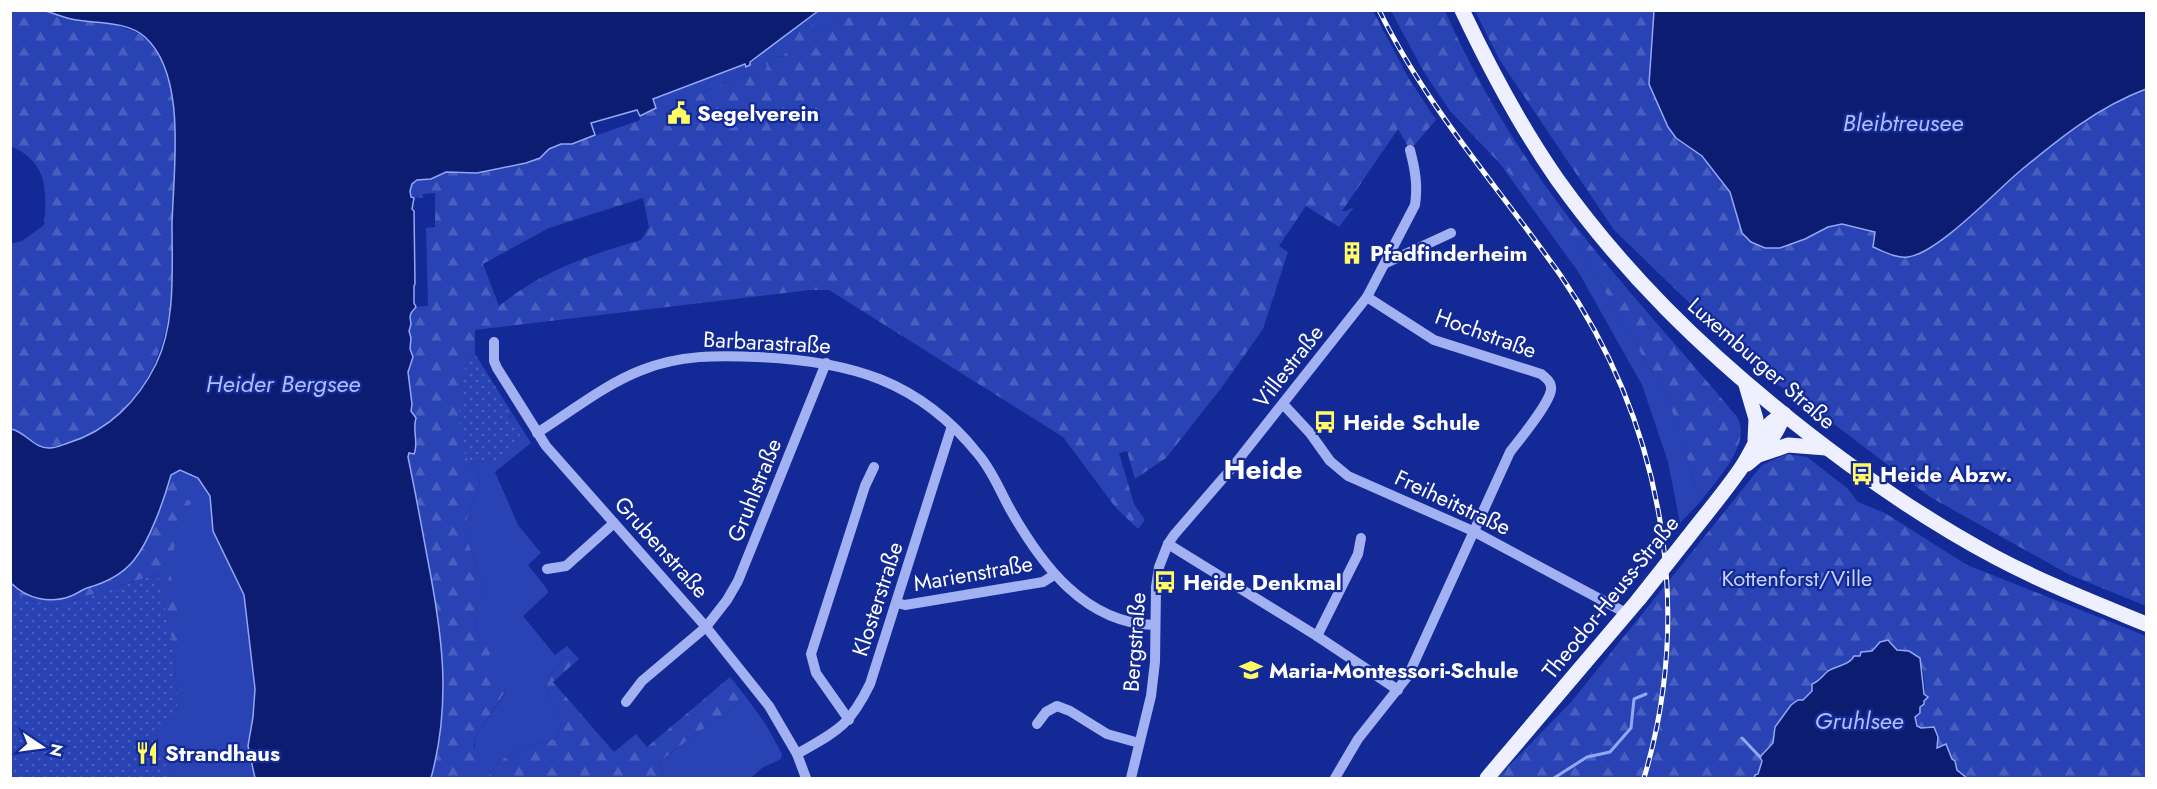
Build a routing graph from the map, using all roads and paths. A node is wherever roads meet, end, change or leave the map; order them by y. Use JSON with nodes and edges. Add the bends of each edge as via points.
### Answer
{"nodes":[{"id":1,"x":1462,"y":10,"type":"edge"},
{"id":2,"x":1410,"y":150,"type":"dead end"},
{"id":3,"x":1451,"y":233,"type":"dead end"},
{"id":4,"x":1386,"y":263,"type":"junction"},
{"id":5,"x":1367,"y":297,"type":"junction"},
{"id":6,"x":494,"y":342,"type":"dead end"},
{"id":7,"x":826,"y":363,"type":"junction"},
{"id":8,"x":1746,"y":384,"type":"junction"},
{"id":9,"x":1283,"y":404,"type":"junction"},
{"id":10,"x":1784,"y":414,"type":"junction"},
{"id":11,"x":952,"y":426,"type":"junction"},
{"id":12,"x":537,"y":433,"type":"junction"},
{"id":13,"x":1757,"y":448,"type":"junction"},
{"id":14,"x":1826,"y":448,"type":"junction"},
{"id":15,"x":874,"y":467,"type":"dead end"},
{"id":16,"x":614,"y":523,"type":"junction"},
{"id":17,"x":1473,"y":531,"type":"junction"},
{"id":18,"x":1361,"y":538,"type":"dead end"},
{"id":19,"x":1168,"y":544,"type":"junction"},
{"id":20,"x":547,"y":569,"type":"dead end"},
{"id":21,"x":1054,"y":575,"type":"junction"},
{"id":22,"x":897,"y":603,"type":"junction"},
{"id":23,"x":1626,"y":613,"type":"junction"},
{"id":24,"x":2146,"y":624,"type":"edge"},
{"id":25,"x":1155,"y":625,"type":"junction"},
{"id":26,"x":706,"y":627,"type":"junction"},
{"id":27,"x":1317,"y":636,"type":"junction"},
{"id":28,"x":1398,"y":690,"type":"junction"},
{"id":29,"x":626,"y":702,"type":"dead end"},
{"id":30,"x":849,"y":720,"type":"junction"},
{"id":31,"x":1037,"y":724,"type":"dead end"},
{"id":32,"x":1139,"y":743,"type":"junction"},
{"id":33,"x":797,"y":754,"type":"junction"},
{"id":34,"x":806,"y":778,"type":"edge"},
{"id":35,"x":1131,"y":778,"type":"edge"},
{"id":36,"x":1335,"y":778,"type":"edge"},
{"id":37,"x":1487,"y":778,"type":"edge"}],
"edges":[{"from":1,"to":8,"type":"main road","name":"Luxemburger Straße","via":[[1518,118],[1564,188],[1659,303]]},
{"from":2,"to":4,"type":"street","name":"Villestraße","via":[[1416,173],[1415,205]]},
{"from":3,"to":4,"type":"street"},
{"from":4,"to":5,"type":"street","name":"Villestraße"},
{"from":5,"to":9,"type":"street","name":"Villestraße"},
{"from":5,"to":17,"type":"street","name":"Hochstraße","via":[[1434,340],[1541,374],[1548,380],[1550,393],[1510,452]]},
{"from":6,"to":12,"type":"street","name":"Grubenstraße","via":[[497,369]]},
{"from":7,"to":11,"type":"street","name":"Barbarastraße","via":[[875,377],[909,393]]},
{"from":7,"to":12,"type":"street","name":"Barbarastraße","via":[[732,355],[667,362],[640,370],[607,388]]},
{"from":7,"to":26,"type":"street","name":"Gruhlstraße","via":[[738,581]]},
{"from":8,"to":10,"type":"main road","name":"Luxemburger Straße"},
{"from":8,"to":13,"type":"main road","via":[[1756,419]]},
{"from":9,"to":17,"type":"street","name":"Freiheitstraße","via":[[1330,461],[1348,476]]},
{"from":9,"to":19,"type":"street","name":"Villestraße"},
{"from":10,"to":13,"type":"main road","name":"Theodor-Heuss-Straße","via":[[1767,425]]},
{"from":10,"to":14,"type":"main road","name":"Luxemburger Straße"},
{"from":11,"to":21,"type":"street","name":"Barbarastraße","via":[[988,467],[1028,540]]},
{"from":11,"to":22,"type":"street","name":"Klosterstraße"},
{"from":12,"to":16,"type":"street","name":"Grubenstraße"},
{"from":13,"to":14,"type":"main road"},
{"from":13,"to":23,"type":"main road","name":"Theodor-Heuss-Straße","bridge":true},
{"from":14,"to":24,"type":"main road","name":"Luxemburger Straße","via":[[1939,525],[1995,557]]},
{"from":15,"to":30,"type":"street","via":[[811,654],[816,673]]},
{"from":16,"to":20,"type":"street","via":[[566,566]]},
{"from":16,"to":26,"type":"street","name":"Grubenstraße"},
{"from":17,"to":23,"type":"street","name":"Freiheitstraße"},
{"from":17,"to":28,"type":"street","via":[[1408,676]]},
{"from":18,"to":27,"type":"street","via":[[1358,554]]},
{"from":19,"to":25,"type":"street","name":"Bergstraße","via":[[1158,577]]},
{"from":19,"to":27,"type":"street"},
{"from":21,"to":22,"type":"street","name":"Marienstraße","via":[[1043,582]]},
{"from":21,"to":25,"type":"street","name":"Barbarastraße","via":[[1097,609],[1140,625]]},
{"from":22,"to":30,"type":"street","name":"Klosterstraße","via":[[870,684]]},
{"from":23,"to":37,"type":"main road","name":"Theodor-Heuss-Straße"},
{"from":25,"to":32,"type":"street","name":"Bergstraße","via":[[1151,696]]},
{"from":26,"to":29,"type":"street","name":"Gruhlstraße","via":[[642,681]]},
{"from":26,"to":33,"type":"street","name":"Grubenstraße","via":[[770,706]]},
{"from":27,"to":28,"type":"street"},
{"from":28,"to":36,"type":"street","via":[[1358,739]]},
{"from":30,"to":33,"type":"street","name":"Klosterstraße"},
{"from":31,"to":32,"type":"street","via":[[1052,707],[1062,706],[1107,734]]},
{"from":32,"to":35,"type":"street","name":"Bergstraße"},
{"from":33,"to":34,"type":"street","name":"Grubenstraße"}]}
